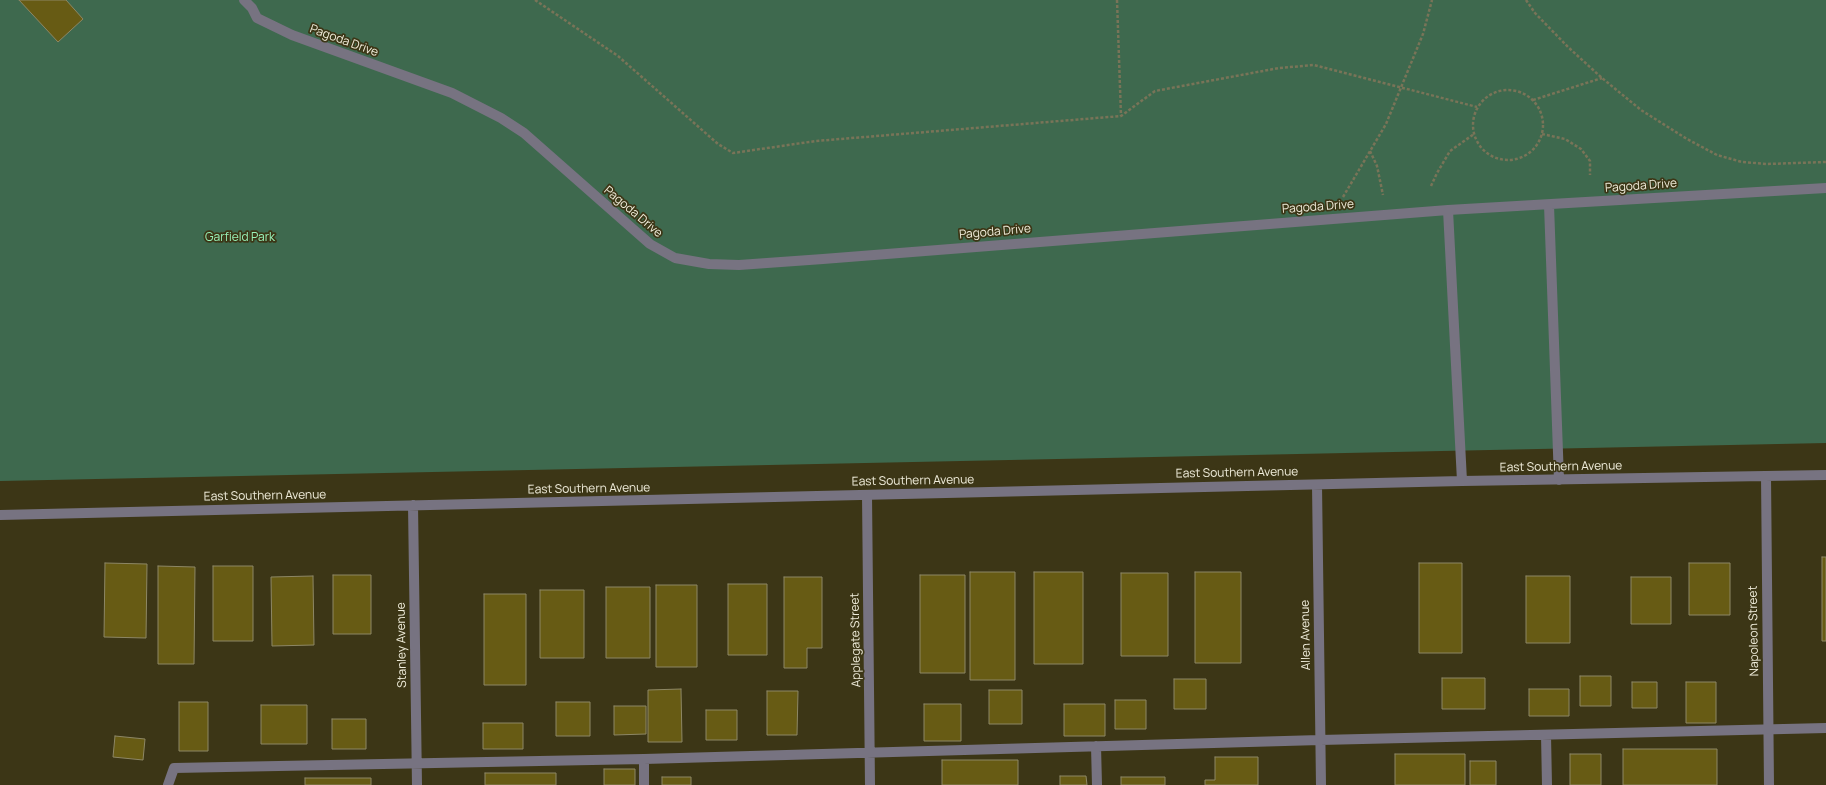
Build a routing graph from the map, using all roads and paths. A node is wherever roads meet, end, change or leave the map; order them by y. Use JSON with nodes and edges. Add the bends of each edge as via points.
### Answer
{"nodes":[{"id":1,"x":244,"y":0,"type":"edge"},
{"id":2,"x":535,"y":0,"type":"edge"},
{"id":3,"x":1117,"y":0,"type":"edge"},
{"id":4,"x":1432,"y":0,"type":"edge"},
{"id":5,"x":1526,"y":0,"type":"edge"},
{"id":6,"x":1602,"y":78,"type":"junction"},
{"id":7,"x":1402,"y":88,"type":"junction"},
{"id":8,"x":1533,"y":100,"type":"junction"},
{"id":9,"x":1477,"y":107,"type":"junction"},
{"id":10,"x":1121,"y":116,"type":"junction"},
{"id":11,"x":1474,"y":134,"type":"junction"},
{"id":12,"x":1542,"y":134,"type":"junction"},
{"id":13,"x":1370,"y":151,"type":"junction"},
{"id":14,"x":1826,"y":162,"type":"edge"},
{"id":15,"x":1590,"y":175,"type":"dead end"},
{"id":16,"x":1431,"y":186,"type":"dead end"},
{"id":17,"x":1826,"y":188,"type":"edge"},
{"id":18,"x":1549,"y":205,"type":"junction"},
{"id":19,"x":1448,"y":210,"type":"junction"},
{"id":20,"x":1388,"y":214,"type":"junction"},
{"id":21,"x":1330,"y":220,"type":"junction"},
{"id":22,"x":1826,"y":475,"type":"edge"},
{"id":23,"x":1766,"y":476,"type":"junction"},
{"id":24,"x":1559,"y":480,"type":"junction"},
{"id":25,"x":1462,"y":481,"type":"junction"},
{"id":26,"x":1317,"y":484,"type":"junction"},
{"id":27,"x":868,"y":495,"type":"junction"},
{"id":28,"x":413,"y":505,"type":"junction"},
{"id":29,"x":0,"y":515,"type":"edge"},
{"id":30,"x":1826,"y":728,"type":"edge"},
{"id":31,"x":1769,"y":729,"type":"junction"},
{"id":32,"x":1546,"y":735,"type":"junction"},
{"id":33,"x":1320,"y":740,"type":"junction"},
{"id":34,"x":1096,"y":746,"type":"junction"},
{"id":35,"x":870,"y":753,"type":"junction"},
{"id":36,"x":644,"y":759,"type":"junction"},
{"id":37,"x":417,"y":762,"type":"junction"},
{"id":38,"x":168,"y":785,"type":"edge"},
{"id":39,"x":417,"y":785,"type":"edge"},
{"id":40,"x":644,"y":785,"type":"edge"},
{"id":41,"x":870,"y":785,"type":"edge"},
{"id":42,"x":1097,"y":785,"type":"edge"},
{"id":43,"x":1321,"y":785,"type":"edge"},
{"id":44,"x":1547,"y":785,"type":"edge"},
{"id":45,"x":1769,"y":785,"type":"edge"}],
"edges":[{"from":1,"to":21,"type":"street","name":"Pagoda Drive","via":[[257,18],[292,35],[452,93],[501,118],[524,133],[635,233],[675,258],[709,264],[739,265]]},
{"from":2,"to":10,"type":"path","via":[[618,56],[718,144],[733,153],[816,141]]},
{"from":3,"to":10,"type":"path"},
{"from":4,"to":7,"type":"path","via":[[1424,34]]},
{"from":5,"to":6,"type":"path","via":[[1568,47]]},
{"from":6,"to":8,"type":"path"},
{"from":6,"to":14,"type":"path","via":[[1641,110],[1717,155],[1742,162],[1767,164]]},
{"from":7,"to":9,"type":"path"},
{"from":7,"to":10,"type":"path","via":[[1314,65],[1279,68],[1155,91]]},
{"from":7,"to":13,"type":"path","via":[[1386,124]]},
{"from":8,"to":9,"type":"path","via":[[1514,90],[1503,90],[1493,93]]},
{"from":8,"to":12,"type":"path","via":[[1540,110]]},
{"from":9,"to":11,"type":"path"},
{"from":11,"to":12,"type":"path","via":[[1478,145],[1486,153],[1508,160],[1529,153]]},
{"from":11,"to":16,"type":"path","via":[[1450,151]]},
{"from":12,"to":15,"type":"path","via":[[1565,139],[1581,149],[1590,161]]},
{"from":13,"to":20,"type":"path","via":[[1377,166]]},
{"from":13,"to":21,"type":"path"},
{"from":17,"to":18,"type":"street","name":"Pagoda Drive"},
{"from":18,"to":19,"type":"street","name":"Pagoda Drive"},
{"from":18,"to":24,"type":"street"},
{"from":19,"to":20,"type":"street","name":"Pagoda Drive"},
{"from":19,"to":25,"type":"street"},
{"from":20,"to":21,"type":"street","name":"Pagoda Drive"},
{"from":22,"to":23,"type":"street","name":"East Southern Avenue"},
{"from":23,"to":24,"type":"street","name":"East Southern Avenue"},
{"from":23,"to":31,"type":"street","name":"Napoleon Street"},
{"from":24,"to":25,"type":"street","name":"East Southern Avenue"},
{"from":25,"to":26,"type":"street","name":"East Southern Avenue"},
{"from":26,"to":27,"type":"street","name":"East Southern Avenue"},
{"from":26,"to":33,"type":"street","name":"Allen Avenue"},
{"from":27,"to":28,"type":"street","name":"East Southern Avenue"},
{"from":27,"to":35,"type":"street","name":"Applegate Street"},
{"from":28,"to":29,"type":"street","name":"East Southern Avenue"},
{"from":28,"to":37,"type":"street","name":"Stanley Avenue"},
{"from":30,"to":31,"type":"street"},
{"from":31,"to":32,"type":"street"},
{"from":31,"to":45,"type":"street","name":"Napoleon Street"},
{"from":32,"to":33,"type":"street"},
{"from":32,"to":44,"type":"street"},
{"from":33,"to":34,"type":"street"},
{"from":33,"to":43,"type":"street","name":"Allen Avenue"},
{"from":34,"to":35,"type":"street"},
{"from":34,"to":42,"type":"street"},
{"from":35,"to":36,"type":"street"},
{"from":35,"to":41,"type":"street","name":"Applegate Street"},
{"from":36,"to":37,"type":"street"},
{"from":36,"to":40,"type":"street"},
{"from":37,"to":38,"type":"street","via":[[174,768]]},
{"from":37,"to":39,"type":"street","name":"Stanley Avenue"}]}
